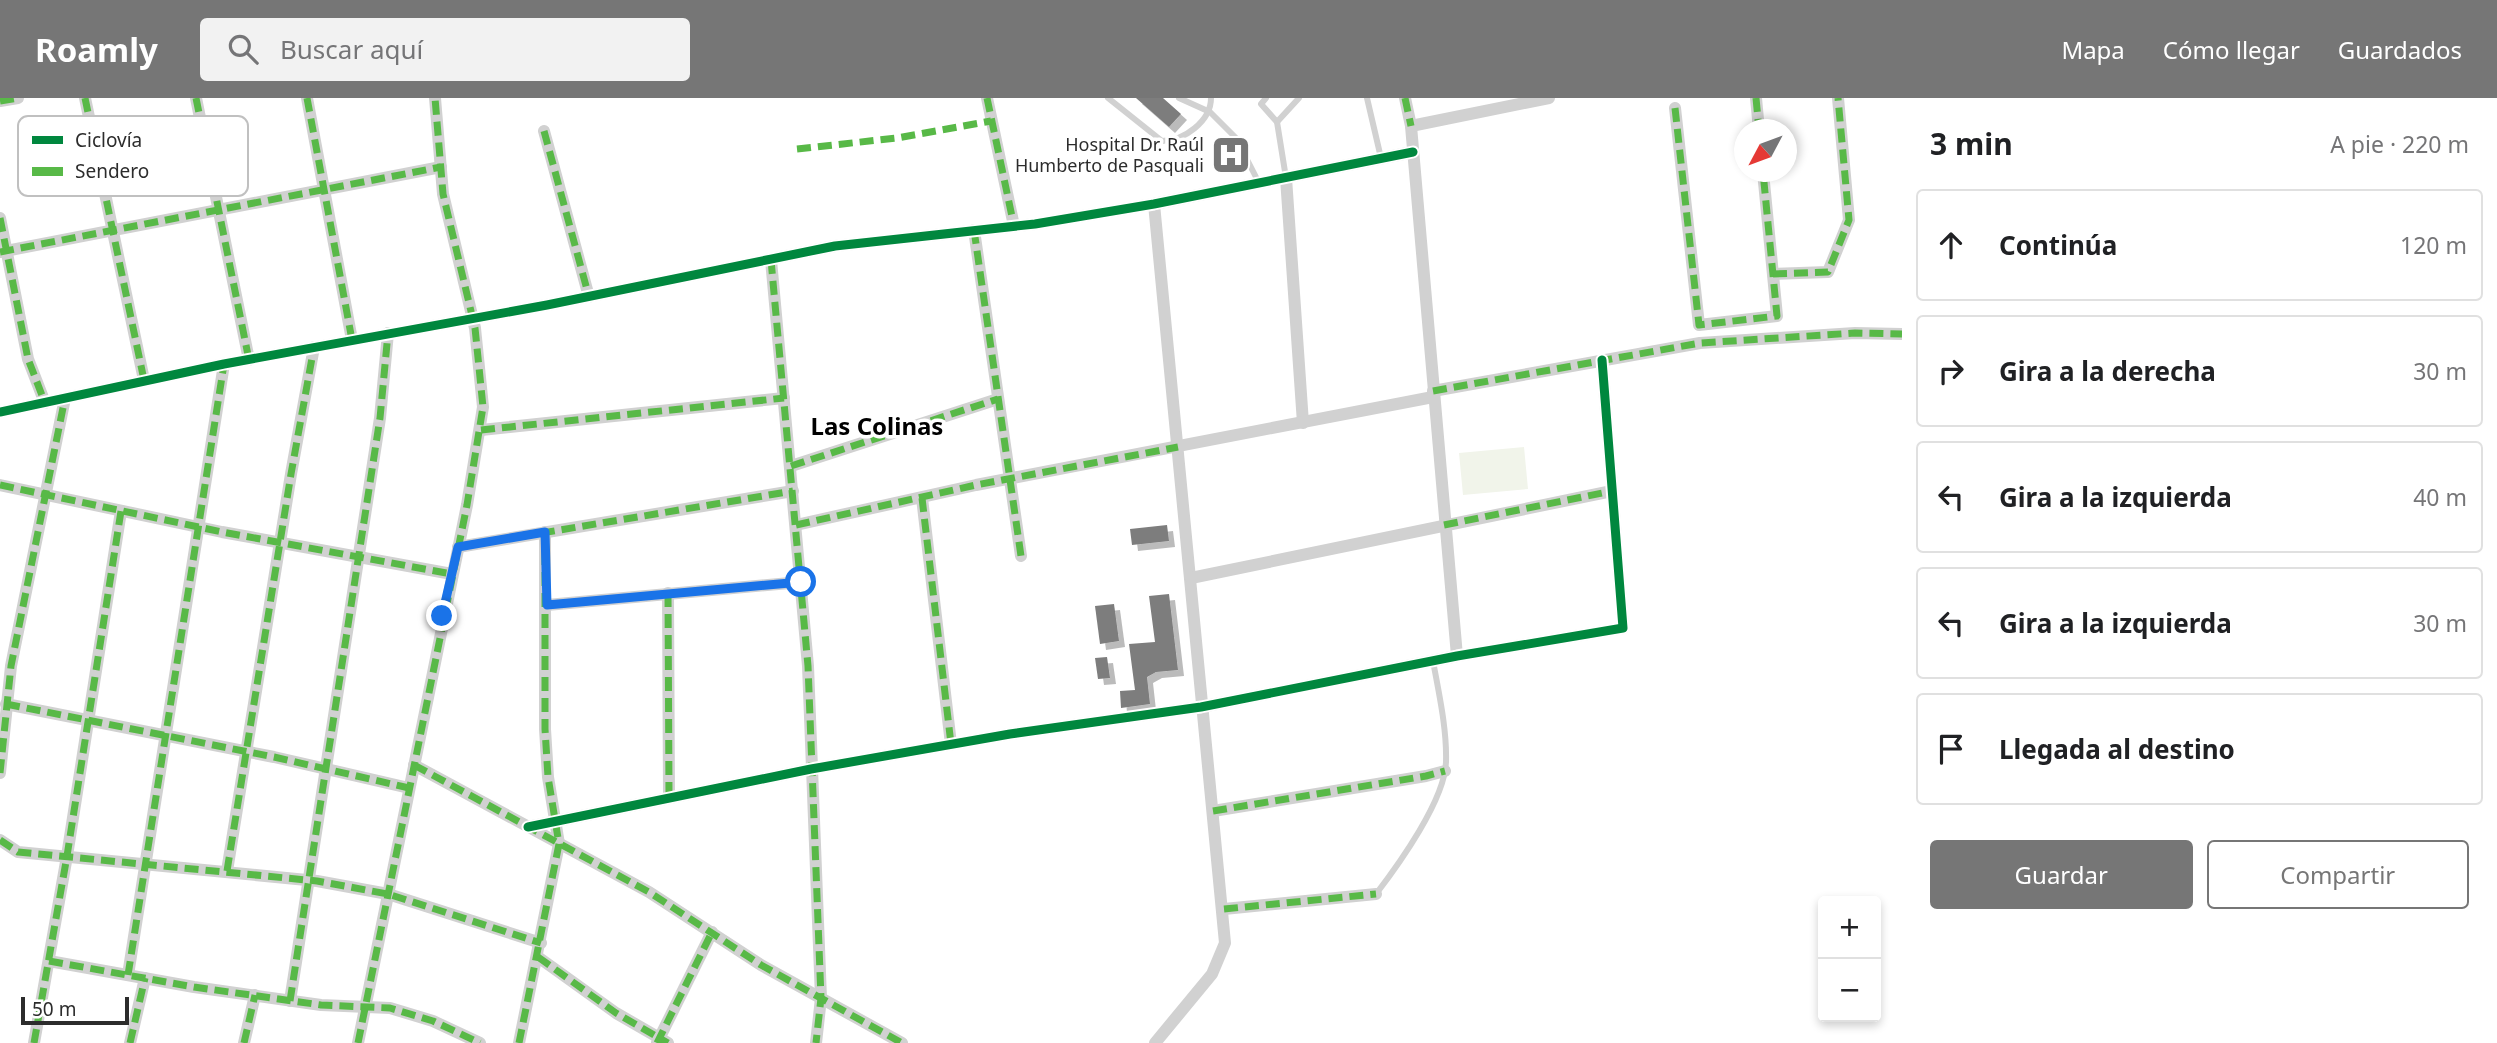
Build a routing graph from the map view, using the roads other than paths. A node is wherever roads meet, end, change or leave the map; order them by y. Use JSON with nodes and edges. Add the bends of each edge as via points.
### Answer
{"nodes":[{"id":1,"x":18,"y":98,"type":"edge"},
{"id":2,"x":85,"y":98,"type":"edge"},
{"id":3,"x":196,"y":98,"type":"edge"},
{"id":4,"x":307,"y":98,"type":"edge"},
{"id":5,"x":435,"y":98,"type":"edge"},
{"id":6,"x":987,"y":98,"type":"edge"},
{"id":7,"x":1108,"y":98,"type":"edge"},
{"id":8,"x":1179,"y":98,"type":"edge"},
{"id":9,"x":1211,"y":98,"type":"edge"},
{"id":10,"x":1266,"y":98,"type":"edge"},
{"id":11,"x":1299,"y":98,"type":"edge"},
{"id":12,"x":1367,"y":98,"type":"edge"},
{"id":13,"x":1405,"y":98,"type":"edge"},
{"id":14,"x":1549,"y":98,"type":"edge"},
{"id":15,"x":1756,"y":98,"type":"edge"},
{"id":16,"x":1838,"y":98,"type":"edge"},
{"id":17,"x":0,"y":102,"type":"edge"},
{"id":18,"x":1675,"y":108,"type":"dead end"},
{"id":19,"x":1210,"y":111,"type":"junction"},
{"id":20,"x":89,"y":116,"type":"edge"},
{"id":21,"x":200,"y":116,"type":"edge"},
{"id":22,"x":1758,"y":119,"type":"edge"},
{"id":23,"x":1277,"y":122,"type":"junction"},
{"id":24,"x":1410,"y":126,"type":"junction"},
{"id":25,"x":544,"y":131,"type":"dead end"},
{"id":26,"x":1413,"y":152,"type":"junction"},
{"id":27,"x":1381,"y":158,"type":"junction"},
{"id":28,"x":441,"y":167,"type":"junction"},
{"id":29,"x":1286,"y":178,"type":"junction"},
{"id":30,"x":1764,"y":182,"type":"edge"},
{"id":31,"x":1259,"y":183,"type":"junction"},
{"id":32,"x":324,"y":191,"type":"junction"},
{"id":33,"x":106,"y":196,"type":"edge"},
{"id":34,"x":216,"y":196,"type":"edge"},
{"id":35,"x":1154,"y":204,"type":"junction"},
{"id":36,"x":219,"y":210,"type":"junction"},
{"id":37,"x":0,"y":218,"type":"edge"},
{"id":38,"x":1014,"y":226,"type":"junction"},
{"id":39,"x":113,"y":230,"type":"junction"},
{"id":40,"x":974,"y":230,"type":"junction"},
{"id":41,"x":4,"y":251,"type":"edge"},
{"id":42,"x":771,"y":260,"type":"junction"},
{"id":43,"x":1773,"y":274,"type":"junction"},
{"id":44,"x":589,"y":297,"type":"junction"},
{"id":45,"x":472,"y":318,"type":"junction"},
{"id":46,"x":388,"y":333,"type":"junction"},
{"id":47,"x":1902,"y":334,"type":"edge"},
{"id":48,"x":352,"y":340,"type":"junction"},
{"id":49,"x":314,"y":347,"type":"junction"},
{"id":50,"x":249,"y":360,"type":"junction"},
{"id":51,"x":1602,"y":360,"type":"junction"},
{"id":52,"x":224,"y":364,"type":"junction"},
{"id":53,"x":144,"y":380,"type":"junction"},
{"id":54,"x":1433,"y":394,"type":"junction"},
{"id":55,"x":65,"y":398,"type":"junction"},
{"id":56,"x":784,"y":398,"type":"junction"},
{"id":57,"x":998,"y":399,"type":"junction"},
{"id":58,"x":45,"y":402,"type":"junction"},
{"id":59,"x":0,"y":412,"type":"edge"},
{"id":60,"x":1303,"y":423,"type":"junction"},
{"id":61,"x":481,"y":430,"type":"junction"},
{"id":62,"x":1178,"y":447,"type":"junction"},
{"id":63,"x":791,"y":466,"type":"junction"},
{"id":64,"x":1009,"y":480,"type":"junction"},
{"id":65,"x":0,"y":485,"type":"edge"},
{"id":66,"x":793,"y":491,"type":"junction"},
{"id":67,"x":1612,"y":491,"type":"junction"},
{"id":68,"x":47,"y":494,"type":"junction"},
{"id":69,"x":922,"y":498,"type":"junction"},
{"id":70,"x":121,"y":511,"type":"junction"},
{"id":71,"x":796,"y":525,"type":"junction"},
{"id":72,"x":1444,"y":525,"type":"junction"},
{"id":73,"x":198,"y":527,"type":"junction"},
{"id":74,"x":545,"y":532,"type":"junction"},
{"id":75,"x":280,"y":543,"type":"junction"},
{"id":76,"x":458,"y":547,"type":"junction"},
{"id":77,"x":1021,"y":556,"type":"dead end"},
{"id":78,"x":357,"y":557,"type":"junction"},
{"id":79,"x":452,"y":574,"type":"junction"},
{"id":80,"x":1191,"y":578,"type":"junction"},
{"id":81,"x":801,"y":582,"type":"junction"},
{"id":82,"x":668,"y":593,"type":"junction"},
{"id":83,"x":547,"y":605,"type":"junction"},
{"id":84,"x":1457,"y":656,"type":"junction"},
{"id":85,"x":1433,"y":660,"type":"junction"},
{"id":86,"x":6,"y":704,"type":"junction"},
{"id":87,"x":1201,"y":708,"type":"junction"},
{"id":88,"x":87,"y":721,"type":"junction"},
{"id":89,"x":165,"y":736,"type":"junction"},
{"id":90,"x":951,"y":744,"type":"junction"},
{"id":91,"x":248,"y":752,"type":"junction"},
{"id":92,"x":414,"y":765,"type":"junction"},
{"id":93,"x":327,"y":769,"type":"junction"},
{"id":94,"x":811,"y":769,"type":"junction"},
{"id":95,"x":1446,"y":771,"type":"junction"},
{"id":96,"x":0,"y":773,"type":"edge"},
{"id":97,"x":409,"y":788,"type":"junction"},
{"id":98,"x":669,"y":797,"type":"junction"},
{"id":99,"x":1213,"y":811,"type":"junction"},
{"id":100,"x":554,"y":822,"type":"junction"},
{"id":101,"x":528,"y":827,"type":"junction"},
{"id":102,"x":0,"y":840,"type":"edge"},
{"id":103,"x":559,"y":844,"type":"junction"},
{"id":104,"x":67,"y":856,"type":"junction"},
{"id":105,"x":144,"y":863,"type":"junction"},
{"id":106,"x":227,"y":871,"type":"junction"},
{"id":107,"x":310,"y":880,"type":"junction"},
{"id":108,"x":388,"y":894,"type":"junction"},
{"id":109,"x":1376,"y":894,"type":"joint"},
{"id":110,"x":1224,"y":909,"type":"junction"},
{"id":111,"x":712,"y":932,"type":"junction"},
{"id":112,"x":541,"y":943,"type":"junction"},
{"id":113,"x":538,"y":957,"type":"junction"},
{"id":114,"x":49,"y":961,"type":"junction"},
{"id":115,"x":128,"y":975,"type":"junction"},
{"id":116,"x":145,"y":978,"type":"junction"},
{"id":117,"x":255,"y":996,"type":"junction"},
{"id":118,"x":821,"y":998,"type":"junction"},
{"id":119,"x":289,"y":1000,"type":"junction"},
{"id":120,"x":365,"y":1006,"type":"junction"},
{"id":121,"x":661,"y":1041,"type":"edge"},
{"id":122,"x":34,"y":1043,"type":"edge"},
{"id":123,"x":130,"y":1043,"type":"edge"},
{"id":124,"x":244,"y":1043,"type":"edge"},
{"id":125,"x":358,"y":1043,"type":"edge"},
{"id":126,"x":480,"y":1043,"type":"edge"},
{"id":127,"x":519,"y":1043,"type":"edge"},
{"id":128,"x":816,"y":1043,"type":"edge"},
{"id":129,"x":902,"y":1043,"type":"edge"},
{"id":130,"x":1155,"y":1043,"type":"edge"}],
"edges":[{"from":1,"to":17,"type":"street"},
{"from":2,"to":20,"type":"street"},
{"from":3,"to":21,"type":"street"},
{"from":4,"to":32,"type":"street"},
{"from":5,"to":28,"type":"street"},
{"from":6,"to":38,"type":"street"},
{"from":7,"to":19,"type":"lane","via":[[1162,141],[1183,136]]},
{"from":8,"to":19,"type":"lane"},
{"from":9,"to":19,"type":"lane"},
{"from":10,"to":23,"type":"lane","via":[[1261,104]]},
{"from":11,"to":23,"type":"lane"},
{"from":12,"to":27,"type":"lane"},
{"from":13,"to":24,"type":"street"},
{"from":14,"to":24,"type":"street"},
{"from":15,"to":22,"type":"street"},
{"from":16,"to":43,"type":"street","via":[[1849,220],[1828,272]]},
{"from":18,"to":43,"type":"street","via":[[1699,325],[1777,316]]},
{"from":19,"to":31,"type":"lane","via":[[1243,148]]},
{"from":23,"to":29,"type":"lane"},
{"from":24,"to":26,"type":"street"},
{"from":25,"to":44,"type":"street"},
{"from":26,"to":27,"type":"street"},
{"from":26,"to":54,"type":"street"},
{"from":27,"to":29,"type":"street"},
{"from":28,"to":32,"type":"street"},
{"from":28,"to":45,"type":"street"},
{"from":29,"to":31,"type":"street"},
{"from":29,"to":60,"type":"street"},
{"from":30,"to":43,"type":"street"},
{"from":31,"to":35,"type":"street"},
{"from":32,"to":36,"type":"street"},
{"from":32,"to":48,"type":"street"},
{"from":33,"to":39,"type":"street"},
{"from":34,"to":36,"type":"street"},
{"from":35,"to":38,"type":"street"},
{"from":35,"to":62,"type":"street"},
{"from":36,"to":39,"type":"street"},
{"from":36,"to":50,"type":"street"},
{"from":37,"to":41,"type":"street"},
{"from":38,"to":40,"type":"street"},
{"from":39,"to":41,"type":"street"},
{"from":39,"to":53,"type":"street"},
{"from":40,"to":42,"type":"street","via":[[835,246]]},
{"from":40,"to":57,"type":"street"},
{"from":41,"to":58,"type":"street","via":[[28,359]]},
{"from":42,"to":44,"type":"street"},
{"from":42,"to":56,"type":"street"},
{"from":44,"to":45,"type":"street"},
{"from":45,"to":46,"type":"street"},
{"from":45,"to":61,"type":"street","via":[[482,374]]},
{"from":46,"to":48,"type":"street"},
{"from":46,"to":78,"type":"street","via":[[380,418]]},
{"from":47,"to":51,"type":"street","via":[[1700,343]]},
{"from":48,"to":49,"type":"street"},
{"from":49,"to":50,"type":"street"},
{"from":49,"to":75,"type":"street"},
{"from":50,"to":52,"type":"street"},
{"from":51,"to":54,"type":"street"},
{"from":51,"to":67,"type":"street"},
{"from":52,"to":53,"type":"street"},
{"from":52,"to":73,"type":"street"},
{"from":53,"to":55,"type":"street"},
{"from":54,"to":60,"type":"street"},
{"from":54,"to":72,"type":"street"},
{"from":55,"to":58,"type":"street"},
{"from":55,"to":68,"type":"street"},
{"from":56,"to":61,"type":"street"},
{"from":56,"to":63,"type":"street"},
{"from":57,"to":63,"type":"street"},
{"from":57,"to":64,"type":"street"},
{"from":58,"to":59,"type":"street"},
{"from":60,"to":62,"type":"street"},
{"from":61,"to":76,"type":"street"},
{"from":62,"to":64,"type":"street"},
{"from":62,"to":80,"type":"street"},
{"from":63,"to":66,"type":"street"},
{"from":64,"to":69,"type":"street"},
{"from":64,"to":77,"type":"street"},
{"from":65,"to":68,"type":"street"},
{"from":66,"to":71,"type":"street"},
{"from":66,"to":74,"type":"street"},
{"from":67,"to":72,"type":"street"},
{"from":67,"to":84,"type":"street","via":[[1623,628]]},
{"from":68,"to":70,"type":"street"},
{"from":68,"to":86,"type":"street"},
{"from":69,"to":71,"type":"street"},
{"from":69,"to":90,"type":"street"},
{"from":70,"to":73,"type":"street"},
{"from":70,"to":88,"type":"street"},
{"from":71,"to":81,"type":"street"},
{"from":72,"to":80,"type":"street"},
{"from":72,"to":84,"type":"street"},
{"from":73,"to":75,"type":"street"},
{"from":73,"to":89,"type":"street"},
{"from":74,"to":76,"type":"street"},
{"from":74,"to":83,"type":"street"},
{"from":75,"to":78,"type":"street"},
{"from":75,"to":91,"type":"street"},
{"from":76,"to":79,"type":"street"},
{"from":78,"to":79,"type":"street"},
{"from":78,"to":93,"type":"street"},
{"from":79,"to":92,"type":"street"},
{"from":80,"to":87,"type":"street"},
{"from":81,"to":82,"type":"street"},
{"from":81,"to":94,"type":"street"},
{"from":82,"to":83,"type":"street"},
{"from":82,"to":98,"type":"street"},
{"from":83,"to":100,"type":"street","via":[[545,729]]},
{"from":84,"to":85,"type":"street"},
{"from":85,"to":87,"type":"street"},
{"from":85,"to":95,"type":"lane"},
{"from":86,"to":88,"type":"street"},
{"from":86,"to":96,"type":"street"},
{"from":87,"to":90,"type":"street"},
{"from":87,"to":99,"type":"street"},
{"from":88,"to":89,"type":"street"},
{"from":88,"to":104,"type":"street"},
{"from":89,"to":91,"type":"street"},
{"from":89,"to":105,"type":"street"},
{"from":90,"to":94,"type":"street"},
{"from":91,"to":93,"type":"street"},
{"from":91,"to":106,"type":"street"},
{"from":92,"to":97,"type":"street"},
{"from":92,"to":101,"type":"street"},
{"from":93,"to":97,"type":"street"},
{"from":93,"to":107,"type":"street"},
{"from":94,"to":98,"type":"street"},
{"from":94,"to":118,"type":"street"},
{"from":95,"to":99,"type":"street"},
{"from":95,"to":109,"type":"lane","via":[[1423,825]]},
{"from":97,"to":108,"type":"street"},
{"from":98,"to":100,"type":"street"},
{"from":99,"to":110,"type":"street"},
{"from":100,"to":101,"type":"street"},
{"from":100,"to":103,"type":"street"},
{"from":101,"to":103,"type":"street"},
{"from":102,"to":104,"type":"street","via":[[18,852]]},
{"from":103,"to":111,"type":"street"},
{"from":103,"to":112,"type":"street"},
{"from":104,"to":105,"type":"street"},
{"from":104,"to":114,"type":"street"},
{"from":105,"to":106,"type":"street"},
{"from":105,"to":115,"type":"street"},
{"from":106,"to":107,"type":"street"},
{"from":107,"to":108,"type":"street"},
{"from":107,"to":119,"type":"street"},
{"from":108,"to":112,"type":"street"},
{"from":108,"to":120,"type":"street"},
{"from":109,"to":110,"type":"street"},
{"from":110,"to":130,"type":"street","via":[[1225,943],[1212,974]]},
{"from":111,"to":118,"type":"street"},
{"from":111,"to":121,"type":"street"},
{"from":112,"to":113,"type":"street"},
{"from":113,"to":121,"type":"street"},
{"from":113,"to":127,"type":"street"},
{"from":114,"to":115,"type":"street"},
{"from":114,"to":122,"type":"street"},
{"from":115,"to":116,"type":"street"},
{"from":116,"to":117,"type":"street"},
{"from":116,"to":123,"type":"street"},
{"from":117,"to":119,"type":"street"},
{"from":117,"to":124,"type":"street"},
{"from":118,"to":128,"type":"street"},
{"from":118,"to":129,"type":"street"},
{"from":119,"to":120,"type":"street"},
{"from":120,"to":125,"type":"street"},
{"from":120,"to":126,"type":"street","via":[[408,1012]]}]}
